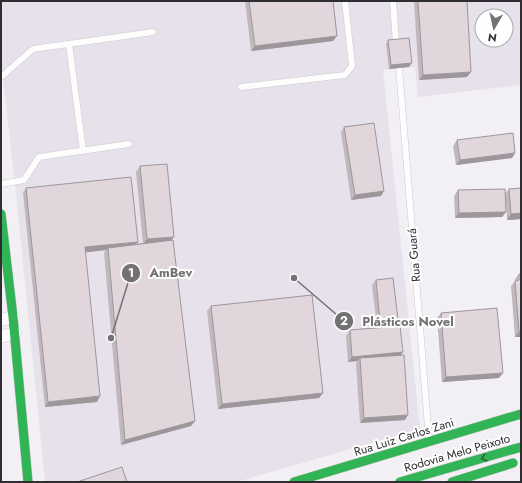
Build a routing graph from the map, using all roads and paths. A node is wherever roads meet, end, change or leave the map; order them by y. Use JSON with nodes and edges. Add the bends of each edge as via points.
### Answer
{"nodes":[{"id":1,"x":346,"y":1,"type":"edge"},
{"id":2,"x":393,"y":1,"type":"edge"},
{"id":3,"x":153,"y":32,"type":"dead end"},
{"id":4,"x":396,"y":43,"type":"edge"},
{"id":5,"x":69,"y":44,"type":"junction"},
{"id":6,"x":399,"y":68,"type":"edge"},
{"id":7,"x":1,"y":77,"type":"edge"},
{"id":8,"x":241,"y":87,"type":"dead end"},
{"id":9,"x":129,"y":144,"type":"dead end"},
{"id":10,"x":83,"y":151,"type":"junction"},
{"id":11,"x":1,"y":184,"type":"edge"},
{"id":12,"x":1,"y":214,"type":"edge"},
{"id":13,"x":5,"y":285,"type":"edge"},
{"id":14,"x":13,"y":316,"type":"junction"},
{"id":15,"x":1,"y":320,"type":"edge"},
{"id":16,"x":15,"y":333,"type":"junction"},
{"id":17,"x":1,"y":337,"type":"edge"},
{"id":18,"x":521,"y":414,"type":"edge"},
{"id":19,"x":429,"y":443,"type":"junction"},
{"id":20,"x":521,"y":447,"type":"edge"},
{"id":21,"x":521,"y":461,"type":"edge"},
{"id":22,"x":28,"y":482,"type":"edge"},
{"id":23,"x":294,"y":482,"type":"edge"},
{"id":24,"x":400,"y":482,"type":"edge"},
{"id":25,"x":452,"y":482,"type":"edge"}],
"edges":[{"from":1,"to":8,"type":"lane","via":[[352,66],[345,75]]},
{"from":2,"to":4,"type":"lane"},
{"from":3,"to":5,"type":"lane"},
{"from":5,"to":7,"type":"lane","via":[[33,48]]},
{"from":5,"to":10,"type":"lane"},
{"from":6,"to":19,"type":"lane","name":"Rua Guará"},
{"from":9,"to":10,"type":"lane"},
{"from":10,"to":11,"type":"lane","via":[[39,157],[24,180]]},
{"from":12,"to":13,"type":"street"},
{"from":13,"to":14,"type":"street"},
{"from":14,"to":15,"type":"street"},
{"from":14,"to":16,"type":"street"},
{"from":16,"to":17,"type":"street"},
{"from":16,"to":22,"type":"street"},
{"from":18,"to":19,"type":"street","name":"Rua Luiz Carlos Zani"},
{"from":19,"to":23,"type":"street","name":"Rua Luiz Carlos Zani"},
{"from":20,"to":24,"type":"street","name":"Rodovia Melo Peixoto","one_way":true},
{"from":21,"to":25,"type":"street"}]}
